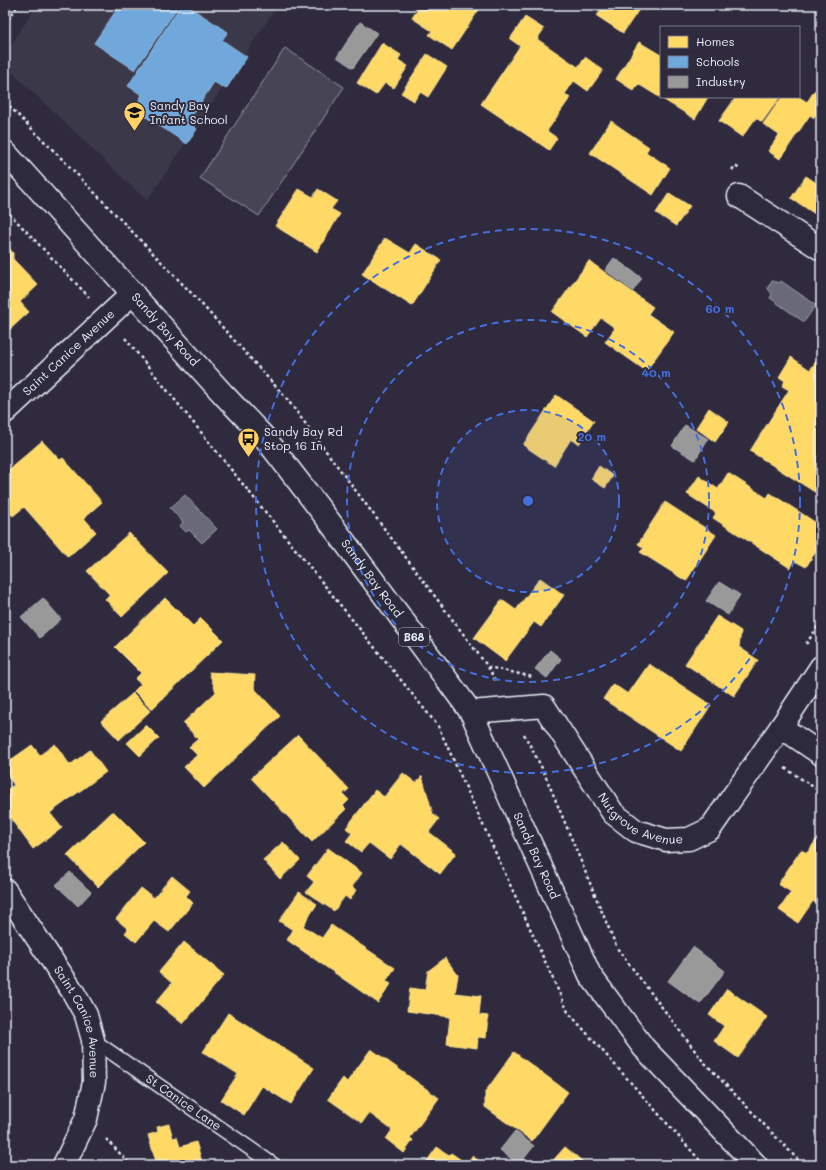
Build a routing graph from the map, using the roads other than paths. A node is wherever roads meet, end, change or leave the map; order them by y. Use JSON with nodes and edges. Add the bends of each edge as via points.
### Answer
{"nodes":[{"id":1,"x":5,"y":152,"type":"edge"},
{"id":2,"x":739,"y":196,"type":"dead end"},
{"id":3,"x":821,"y":249,"type":"edge"},
{"id":4,"x":133,"y":293,"type":"junction"},
{"id":5,"x":5,"y":412,"type":"edge"},
{"id":6,"x":821,"y":667,"type":"edge"},
{"id":7,"x":471,"y":712,"type":"junction"},
{"id":8,"x":781,"y":727,"type":"junction"},
{"id":9,"x":821,"y":754,"type":"edge"},
{"id":10,"x":5,"y":890,"type":"edge"},
{"id":11,"x":93,"y":1040,"type":"junction"},
{"id":12,"x":64,"y":1165,"type":"edge"},
{"id":13,"x":274,"y":1165,"type":"edge"},
{"id":14,"x":756,"y":1165,"type":"edge"}],
"edges":[{"from":1,"to":4,"type":"main road","name":"Sandy Bay Road","number":"B68"},
{"from":2,"to":3,"type":"main road"},
{"from":4,"to":5,"type":"main road","name":"Saint Canice Avenue"},
{"from":4,"to":7,"type":"main road","name":"Sandy Bay Road","number":"B68","via":[[265,438]]},
{"from":6,"to":8,"type":"main road","name":"Nutgrove Avenue"},
{"from":7,"to":8,"type":"main road","name":"Nutgrove Avenue","via":[[544,706],[613,813],[636,831],[666,840],[689,839],[710,829]]},
{"from":7,"to":14,"type":"main road","name":"Sandy Bay Road","number":"B68","via":[[590,975],[644,1048]]},
{"from":8,"to":9,"type":"main road"},
{"from":10,"to":11,"type":"main road","name":"Saint Canice Avenue","via":[[73,992],[86,1016]]},
{"from":11,"to":12,"type":"main road","name":"Saint Canice Avenue","via":[[94,1082],[86,1119]]},
{"from":11,"to":13,"type":"lane","name":"St Canice Lane"}]}
